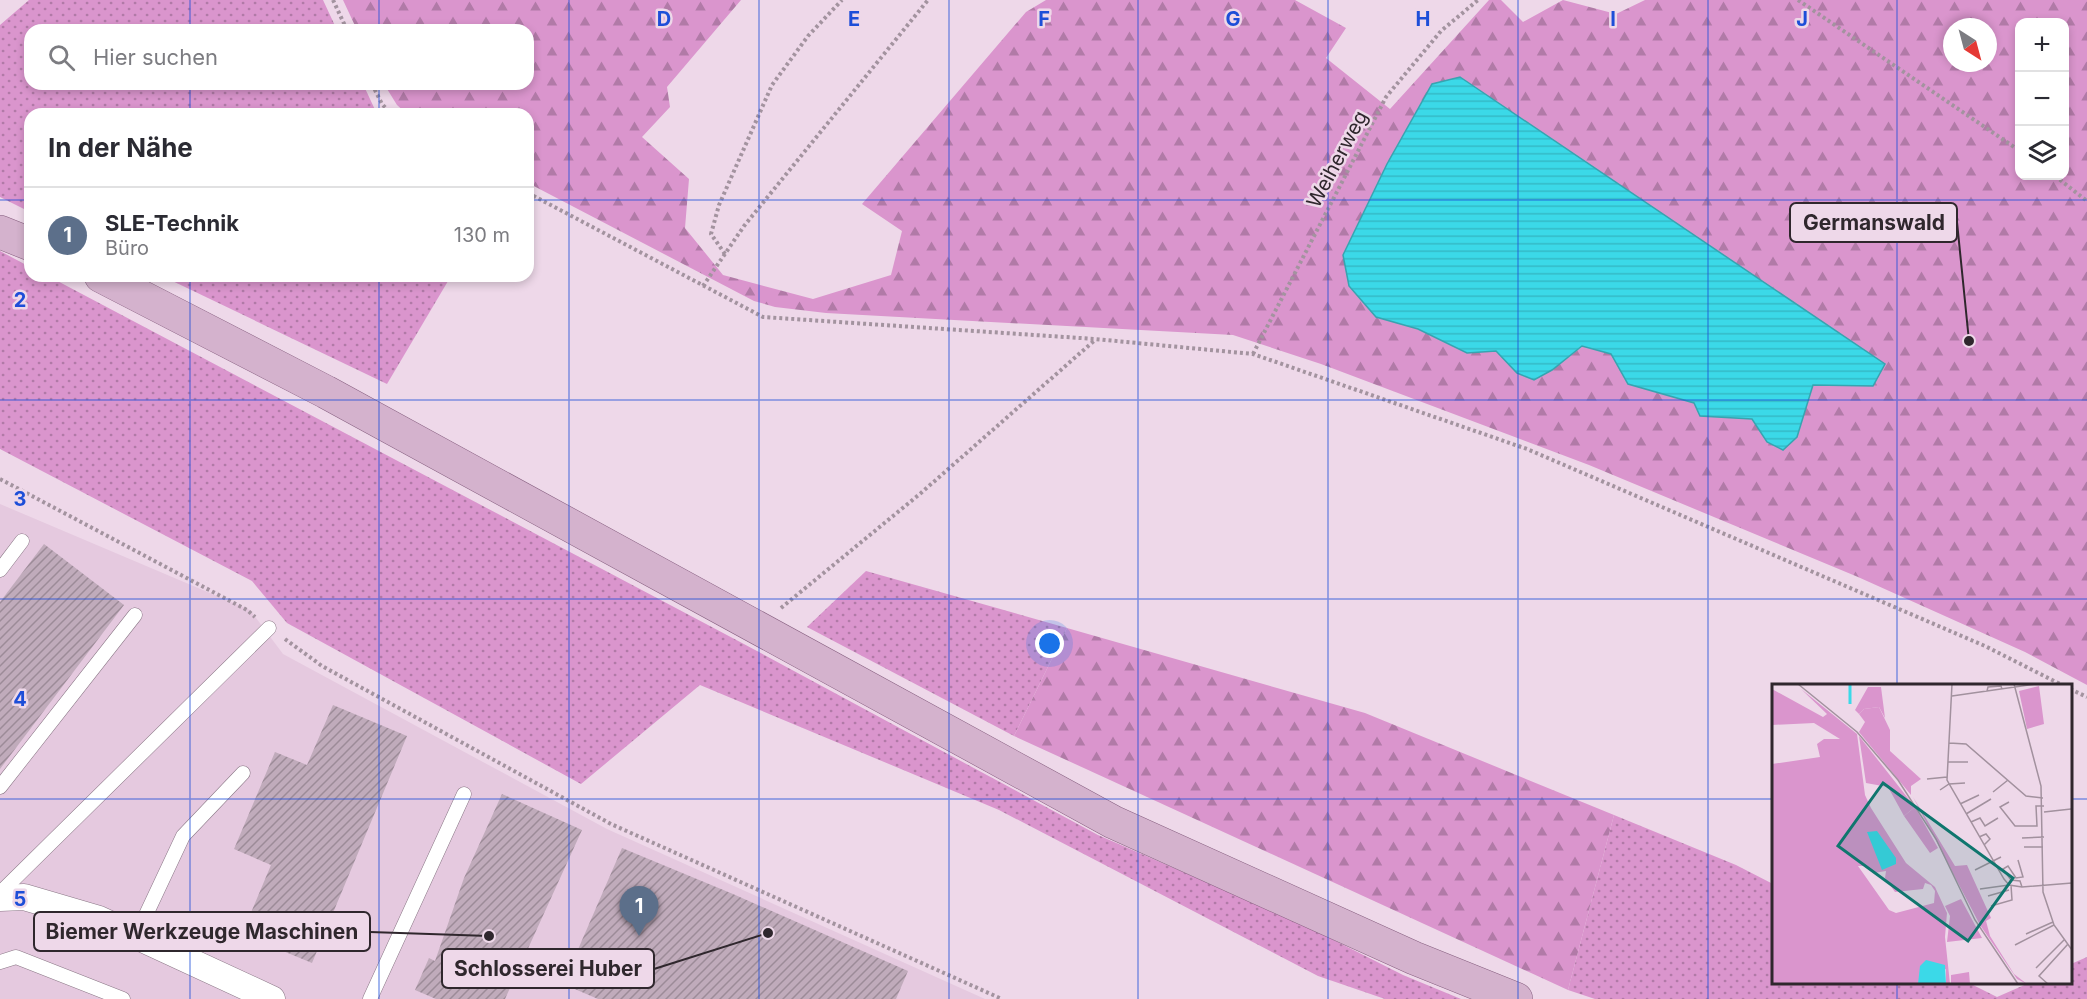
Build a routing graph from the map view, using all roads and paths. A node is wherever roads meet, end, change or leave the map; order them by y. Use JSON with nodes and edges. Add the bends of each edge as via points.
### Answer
{"nodes":[{"id":1,"x":333,"y":0,"type":"edge"},
{"id":2,"x":842,"y":0,"type":"edge"},
{"id":3,"x":928,"y":0,"type":"edge"},
{"id":4,"x":1478,"y":0,"type":"edge"},
{"id":5,"x":1798,"y":0,"type":"edge"},
{"id":6,"x":344,"y":24,"type":"edge"},
{"id":7,"x":375,"y":90,"type":"edge"},
{"id":8,"x":386,"y":108,"type":"edge"},
{"id":9,"x":2015,"y":148,"type":"edge"},
{"id":10,"x":2060,"y":180,"type":"edge"},
{"id":11,"x":534,"y":196,"type":"edge"},
{"id":12,"x":2087,"y":201,"type":"edge"},
{"id":13,"x":0,"y":232,"type":"edge"},
{"id":14,"x":24,"y":242,"type":"edge"},
{"id":15,"x":725,"y":254,"type":"junction"},
{"id":16,"x":112,"y":282,"type":"edge"},
{"id":17,"x":704,"y":286,"type":"junction"},
{"id":18,"x":1095,"y":339,"type":"junction"},
{"id":19,"x":1253,"y":354,"type":"junction"},
{"id":20,"x":0,"y":479,"type":"edge"},
{"id":21,"x":22,"y":541,"type":"dead end"},
{"id":22,"x":0,"y":570,"type":"edge"},
{"id":23,"x":135,"y":615,"type":"dead end"},
{"id":24,"x":269,"y":628,"type":"junction"},
{"id":25,"x":756,"y":628,"type":"junction"},
{"id":26,"x":2060,"y":684,"type":"edge"},
{"id":27,"x":2072,"y":690,"type":"edge"},
{"id":28,"x":2087,"y":697,"type":"edge"},
{"id":29,"x":243,"y":773,"type":"dead end"},
{"id":30,"x":0,"y":786,"type":"edge"},
{"id":31,"x":464,"y":794,"type":"dead end"},
{"id":32,"x":0,"y":893,"type":"edge"},
{"id":33,"x":0,"y":898,"type":"edge"},
{"id":34,"x":136,"y":936,"type":"junction"},
{"id":35,"x":0,"y":962,"type":"edge"},
{"id":36,"x":123,"y":999,"type":"edge"},
{"id":37,"x":272,"y":999,"type":"edge"},
{"id":38,"x":370,"y":999,"type":"edge"},
{"id":39,"x":1002,"y":999,"type":"edge"},
{"id":40,"x":1516,"y":999,"type":"edge"}],
"edges":[{"from":1,"to":6,"type":"path"},
{"from":2,"to":15,"type":"path","via":[[808,36],[772,85],[719,205],[711,234]]},
{"from":3,"to":15,"type":"path"},
{"from":4,"to":19,"type":"path","name":"Weiherweg","via":[[1441,31],[1386,97]]},
{"from":5,"to":9,"type":"path"},
{"from":7,"to":8,"type":"path"},
{"from":10,"to":12,"type":"path"},
{"from":11,"to":17,"type":"path"},
{"from":13,"to":14,"type":"main road"},
{"from":15,"to":17,"type":"path"},
{"from":16,"to":25,"type":"main road","via":[[326,392]]},
{"from":17,"to":18,"type":"path","via":[[762,317]]},
{"from":18,"to":19,"type":"path"},
{"from":18,"to":25,"type":"path","via":[[921,493]]},
{"from":19,"to":26,"type":"path","via":[[1527,448],[1985,646]]},
{"from":20,"to":24,"type":"path","via":[[247,610]]},
{"from":21,"to":22,"type":"lane"},
{"from":23,"to":30,"type":"lane"},
{"from":24,"to":32,"type":"lane"},
{"from":24,"to":39,"type":"path","via":[[322,666],[611,824]]},
{"from":25,"to":40,"type":"main road","via":[[1113,822],[1414,958]]},
{"from":27,"to":28,"type":"path"},
{"from":29,"to":34,"type":"lane","via":[[183,836]]},
{"from":31,"to":38,"type":"lane"},
{"from":33,"to":34,"type":"street","via":[[24,897],[99,919]]},
{"from":34,"to":37,"type":"street"},
{"from":35,"to":36,"type":"lane","via":[[16,957]]}]}
